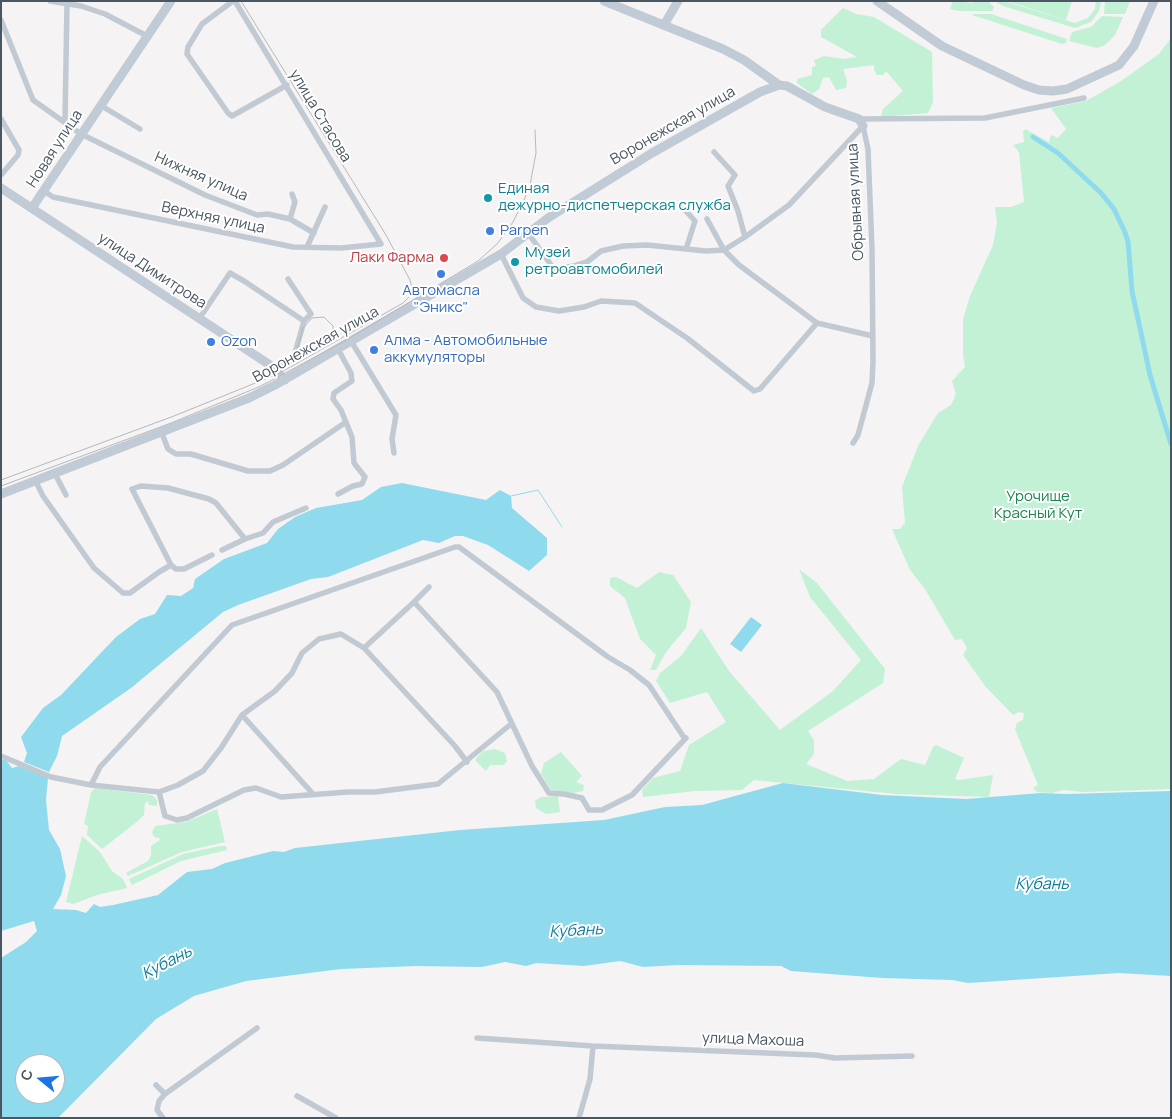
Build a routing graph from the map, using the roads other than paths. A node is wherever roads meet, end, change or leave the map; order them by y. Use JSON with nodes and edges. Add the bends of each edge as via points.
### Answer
{"nodes":[{"id":1,"x":50,"y":1,"type":"edge"},
{"id":2,"x":171,"y":1,"type":"edge"},
{"id":3,"x":234,"y":1,"type":"edge"},
{"id":4,"x":604,"y":1,"type":"edge"},
{"id":5,"x":678,"y":1,"type":"edge"},
{"id":6,"x":877,"y":1,"type":"edge"},
{"id":7,"x":1154,"y":1,"type":"edge"},
{"id":8,"x":67,"y":3,"type":"junction"},
{"id":9,"x":1,"y":20,"type":"edge"},
{"id":10,"x":664,"y":25,"type":"junction"},
{"id":11,"x":147,"y":36,"type":"junction"},
{"id":12,"x":287,"y":85,"type":"junction"},
{"id":13,"x":779,"y":85,"type":"junction"},
{"id":14,"x":1084,"y":98,"type":"dead end"},
{"id":15,"x":100,"y":105,"type":"junction"},
{"id":16,"x":1,"y":120,"type":"edge"},
{"id":17,"x":65,"y":121,"type":"junction"},
{"id":18,"x":861,"y":123,"type":"junction"},
{"id":19,"x":140,"y":129,"type":"dead end"},
{"id":20,"x":81,"y":134,"type":"junction"},
{"id":21,"x":714,"y":152,"type":"dead end"},
{"id":22,"x":1,"y":175,"type":"edge"},
{"id":23,"x":1,"y":188,"type":"edge"},
{"id":24,"x":44,"y":191,"type":"junction"},
{"id":25,"x":292,"y":194,"type":"dead end"},
{"id":26,"x":326,"y":207,"type":"dead end"},
{"id":27,"x":32,"y":208,"type":"junction"},
{"id":28,"x":684,"y":209,"type":"dead end"},
{"id":29,"x":290,"y":219,"type":"junction"},
{"id":30,"x":707,"y":219,"type":"dead end"},
{"id":31,"x":314,"y":233,"type":"junction"},
{"id":32,"x":528,"y":233,"type":"junction"},
{"id":33,"x":745,"y":237,"type":"junction"},
{"id":34,"x":381,"y":244,"type":"joint"},
{"id":35,"x":307,"y":247,"type":"junction"},
{"id":36,"x":686,"y":249,"type":"junction"},
{"id":37,"x":724,"y":250,"type":"junction"},
{"id":38,"x":502,"y":254,"type":"junction"},
{"id":39,"x":288,"y":279,"type":"dead end"},
{"id":40,"x":199,"y":319,"type":"junction"},
{"id":41,"x":304,"y":321,"type":"junction"},
{"id":42,"x":817,"y":323,"type":"junction"},
{"id":43,"x":873,"y":336,"type":"junction"},
{"id":44,"x":351,"y":341,"type":"junction"},
{"id":45,"x":338,"y":349,"type":"junction"},
{"id":46,"x":276,"y":369,"type":"junction"},
{"id":47,"x":284,"y":380,"type":"junction"},
{"id":48,"x":346,"y":422,"type":"junction"},
{"id":49,"x":161,"y":431,"type":"junction"},
{"id":50,"x":852,"y":443,"type":"dead end"},
{"id":51,"x":394,"y":453,"type":"dead end"},
{"id":52,"x":54,"y":472,"type":"junction"},
{"id":53,"x":36,"y":480,"type":"junction"},
{"id":54,"x":1,"y":494,"type":"edge"},
{"id":55,"x":338,"y":494,"type":"dead end"},
{"id":56,"x":66,"y":495,"type":"dead end"},
{"id":57,"x":306,"y":508,"type":"dead end"},
{"id":58,"x":245,"y":538,"type":"junction"},
{"id":59,"x":222,"y":550,"type":"dead end"},
{"id":60,"x":212,"y":555,"type":"dead end"},
{"id":61,"x":171,"y":566,"type":"junction"},
{"id":62,"x":429,"y":587,"type":"dead end"},
{"id":63,"x":414,"y":602,"type":"junction"},
{"id":64,"x":364,"y":648,"type":"junction"},
{"id":65,"x":242,"y":715,"type":"junction"},
{"id":66,"x":511,"y":724,"type":"junction"},
{"id":67,"x":4,"y":757,"type":"edge"},
{"id":68,"x":467,"y":762,"type":"junction"},
{"id":69,"x":91,"y":785,"type":"junction"},
{"id":70,"x":159,"y":792,"type":"junction"},
{"id":71,"x":313,"y":794,"type":"junction"},
{"id":72,"x":257,"y":1028,"type":"dead end"},
{"id":73,"x":477,"y":1038,"type":"dead end"},
{"id":74,"x":593,"y":1046,"type":"junction"},
{"id":75,"x":912,"y":1056,"type":"dead end"},
{"id":76,"x":156,"y":1085,"type":"dead end"},
{"id":77,"x":165,"y":1094,"type":"junction"},
{"id":78,"x":297,"y":1096,"type":"dead end"},
{"id":79,"x":163,"y":1118,"type":"edge"},
{"id":80,"x":336,"y":1118,"type":"edge"},
{"id":81,"x":579,"y":1118,"type":"edge"}],
"edges":[{"from":1,"to":8,"type":"street"},
{"from":2,"to":11,"type":"street","name":"Новая улица"},
{"from":3,"to":12,"type":"street","name":"улица Стасова"},
{"from":3,"to":12,"type":"street","via":[[202,24],[187,54],[232,116]]},
{"from":4,"to":10,"type":"street"},
{"from":5,"to":10,"type":"street"},
{"from":6,"to":7,"type":"street","via":[[942,46],[1024,86],[1053,91],[1067,89],[1119,65],[1134,46]]},
{"from":8,"to":11,"type":"street","via":[[105,14]]},
{"from":8,"to":17,"type":"street"},
{"from":9,"to":17,"type":"street","name":"Нижняя улица","via":[[32,100]]},
{"from":10,"to":13,"type":"street","via":[[744,60]]},
{"from":11,"to":15,"type":"street","name":"Новая улица"},
{"from":12,"to":34,"type":"street","name":"улица Стасова"},
{"from":13,"to":18,"type":"street","via":[[796,89],[825,107]]},
{"from":13,"to":32,"type":"street","name":"Воронежская улица","via":[[739,103],[652,153]]},
{"from":14,"to":18,"type":"street","via":[[985,118]]},
{"from":15,"to":19,"type":"street","name":"Новая улица"},
{"from":15,"to":20,"type":"street","name":"Новая улица"},
{"from":16,"to":22,"type":"street","via":[[19,150]]},
{"from":17,"to":20,"type":"street","name":"Нижняя улица"},
{"from":18,"to":33,"type":"street","name":"Обрывная улица","via":[[789,205]]},
{"from":18,"to":43,"type":"street","name":"Обрывная улица","via":[[868,149]]},
{"from":20,"to":24,"type":"street","name":"Новая улица"},
{"from":20,"to":29,"type":"street","name":"Нижняя улица","via":[[205,195],[257,215]]},
{"from":21,"to":33,"type":"street","via":[[735,175],[728,186]]},
{"from":23,"to":27,"type":"street","name":"улица Димитрова"},
{"from":24,"to":27,"type":"street","name":"Новая улица"},
{"from":24,"to":35,"type":"street","name":"Верхняя улица","via":[[53,197]]},
{"from":25,"to":29,"type":"street","via":[[295,202]]},
{"from":26,"to":31,"type":"street"},
{"from":27,"to":40,"type":"street","name":"улица Димитрова"},
{"from":28,"to":36,"type":"street","via":[[695,221]]},
{"from":29,"to":31,"type":"street","name":"Нижняя улица"},
{"from":30,"to":37,"type":"street"},
{"from":31,"to":35,"type":"street"},
{"from":32,"to":36,"type":"street","via":[[554,269],[587,262],[601,251],[623,246]]},
{"from":32,"to":38,"type":"street","name":"Воронежская улица"},
{"from":33,"to":37,"type":"street","name":"Обрывная улица"},
{"from":34,"to":35,"type":"street","name":"Верхняя улица"},
{"from":36,"to":37,"type":"street"},
{"from":37,"to":42,"type":"street","via":[[738,265]]},
{"from":38,"to":42,"type":"street","via":[[523,298],[536,307],[559,311],[601,301],[635,303],[687,338],[754,392]]},
{"from":38,"to":44,"type":"street","name":"Воронежская улица"},
{"from":39,"to":41,"type":"street","via":[[311,314]]},
{"from":40,"to":41,"type":"street","via":[[230,272]]},
{"from":40,"to":46,"type":"street","name":"улица Димитрова"},
{"from":41,"to":46,"type":"street","via":[[295,353],[290,361]]},
{"from":42,"to":43,"type":"street"},
{"from":43,"to":50,"type":"street","name":"Обрывная улица","via":[[872,383],[858,435]]},
{"from":44,"to":45,"type":"street","name":"Воронежская улица"},
{"from":44,"to":51,"type":"street","via":[[396,415],[392,439]]},
{"from":45,"to":47,"type":"street","name":"Воронежская улица"},
{"from":45,"to":48,"type":"street","via":[[352,377],[352,381],[334,394],[333,400]]},
{"from":46,"to":47,"type":"street","name":"улица Димитрова"},
{"from":47,"to":49,"type":"street","name":"Воронежская улица","via":[[249,398]]},
{"from":48,"to":49,"type":"street","via":[[270,471],[248,471],[191,454],[176,454],[168,449]]},
{"from":48,"to":55,"type":"street","via":[[352,437],[354,463],[365,478],[362,484]]},
{"from":49,"to":52,"type":"street","name":"Воронежская улица"},
{"from":52,"to":53,"type":"street","name":"Воронежская улица"},
{"from":52,"to":56,"type":"street"},
{"from":53,"to":54,"type":"street","name":"Воронежская улица"},
{"from":53,"to":61,"type":"street","via":[[43,496],[94,568],[123,593],[130,593]]},
{"from":57,"to":58,"type":"street","via":[[273,522],[263,533]]},
{"from":58,"to":59,"type":"street"},
{"from":58,"to":61,"type":"street","via":[[209,499],[168,488],[141,486],[132,489]]},
{"from":60,"to":61,"type":"street","via":[[184,569]]},
{"from":62,"to":63,"type":"street"},
{"from":63,"to":64,"type":"street"},
{"from":63,"to":66,"type":"street","via":[[497,692]]},
{"from":64,"to":65,"type":"street","via":[[341,634],[319,639],[302,654],[292,673],[275,691]]},
{"from":64,"to":68,"type":"street","via":[[456,746]]},
{"from":65,"to":70,"type":"street","via":[[203,771]]},
{"from":65,"to":71,"type":"street"},
{"from":66,"to":68,"type":"street"},
{"from":66,"to":69,"type":"street","via":[[549,793],[582,798],[589,810],[602,810],[632,795],[686,738],[649,685],[455,547],[232,625],[100,767]]},
{"from":67,"to":69,"type":"street","via":[[51,777]]},
{"from":68,"to":71,"type":"street","via":[[438,784],[375,792]]},
{"from":69,"to":70,"type":"street"},
{"from":70,"to":71,"type":"street","via":[[164,813],[172,820],[187,818],[244,790],[256,788],[281,797]]},
{"from":72,"to":77,"type":"street"},
{"from":73,"to":74,"type":"street","name":"улица Махоша"},
{"from":74,"to":75,"type":"street","name":"улица Махоша","via":[[835,1058]]},
{"from":74,"to":81,"type":"street","via":[[590,1079]]},
{"from":76,"to":77,"type":"street"},
{"from":77,"to":79,"type":"street","via":[[157,1110]]},
{"from":78,"to":80,"type":"street"}]}
